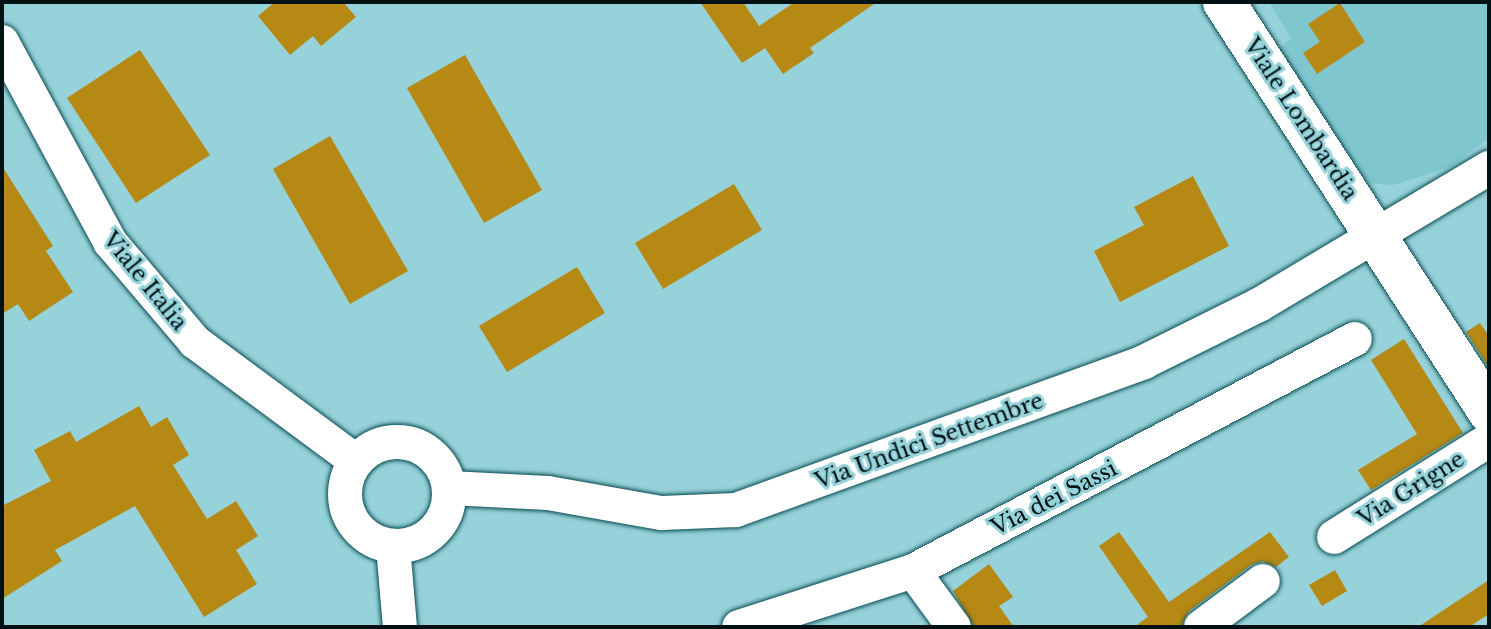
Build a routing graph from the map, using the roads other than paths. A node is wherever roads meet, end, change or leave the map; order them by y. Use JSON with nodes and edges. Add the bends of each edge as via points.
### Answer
{"nodes":[{"id":1,"x":1224,"y":2,"type":"edge"},
{"id":2,"x":2,"y":42,"type":"edge"},
{"id":3,"x":1489,"y":168,"type":"edge"},
{"id":4,"x":1378,"y":237,"type":"junction"},
{"id":5,"x":1355,"y":339,"type":"dead end"},
{"id":6,"x":1489,"y":412,"type":"edge"},
{"id":7,"x":1489,"y":440,"type":"edge"},
{"id":8,"x":356,"y":461,"type":"junction"},
{"id":9,"x":449,"y":488,"type":"junction"},
{"id":10,"x":1334,"y":537,"type":"dead end"},
{"id":11,"x":393,"y":546,"type":"junction"},
{"id":12,"x":913,"y":571,"type":"junction"},
{"id":13,"x":1263,"y":581,"type":"dead end"},
{"id":14,"x":400,"y":627,"type":"edge"},
{"id":15,"x":739,"y":627,"type":"edge"},
{"id":16,"x":954,"y":627,"type":"edge"},
{"id":17,"x":1201,"y":627,"type":"edge"}],
"edges":[{"from":1,"to":4,"type":"street","name":"Viale Lombardia"},
{"from":2,"to":8,"type":"street","name":"Viale Italia","via":[[110,242],[195,342]]},
{"from":3,"to":4,"type":"street","name":"Via Undici Settembre"},
{"from":4,"to":6,"type":"street","name":"Viale Lombardia"},
{"from":4,"to":9,"type":"street","name":"Via Undici Settembre","via":[[1144,362],[736,510],[662,513],[548,493]]},
{"from":5,"to":12,"type":"street","name":"Via dei Sassi"},
{"from":7,"to":10,"type":"street","name":"Via Grigne"},
{"from":8,"to":9,"type":"street","via":[[384,443],[424,448],[438,460]]},
{"from":8,"to":11,"type":"street","via":[[348,477],[346,508],[357,528]]},
{"from":9,"to":11,"type":"street","via":[[443,520],[431,534]]},
{"from":11,"to":14,"type":"street"},
{"from":12,"to":15,"type":"street","name":"Via dei Sassi"},
{"from":12,"to":16,"type":"street"},
{"from":13,"to":17,"type":"street"}]}
